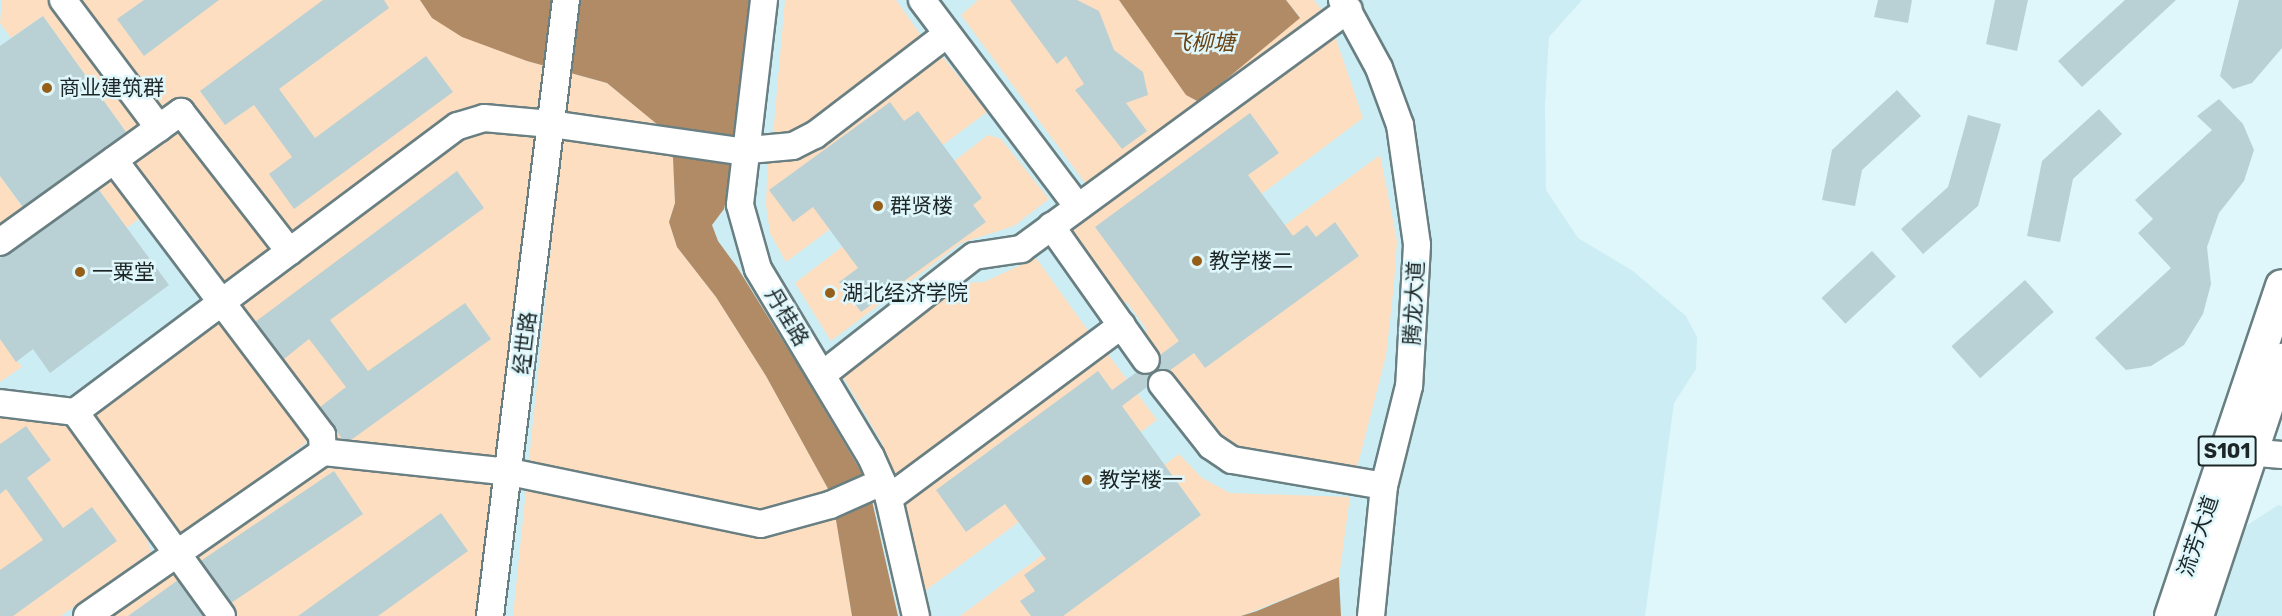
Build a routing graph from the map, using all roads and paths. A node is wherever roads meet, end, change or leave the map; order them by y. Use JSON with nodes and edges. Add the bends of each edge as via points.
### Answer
{"nodes":[{"id":1,"x":63,"y":0,"type":"edge"},
{"id":2,"x":567,"y":0,"type":"edge"},
{"id":3,"x":764,"y":0,"type":"edge"},
{"id":4,"x":922,"y":0,"type":"edge"},
{"id":5,"x":1346,"y":5,"type":"edge"},
{"id":6,"x":947,"y":34,"type":"junction"},
{"id":7,"x":551,"y":124,"type":"junction"},
{"id":8,"x":159,"y":128,"type":"junction"},
{"id":9,"x":742,"y":152,"type":"junction"},
{"id":10,"x":114,"y":160,"type":"junction"},
{"id":11,"x":1078,"y":207,"type":"junction"},
{"id":12,"x":1051,"y":226,"type":"junction"},
{"id":13,"x":0,"y":242,"type":"edge"},
{"id":14,"x":290,"y":252,"type":"junction"},
{"id":15,"x":2282,"y":286,"type":"edge"},
{"id":16,"x":221,"y":303,"type":"junction"},
{"id":17,"x":1122,"y":325,"type":"junction"},
{"id":18,"x":1146,"y":360,"type":"dead end"},
{"id":19,"x":2282,"y":360,"type":"edge"},
{"id":20,"x":822,"y":375,"type":"junction"},
{"id":21,"x":1162,"y":384,"type":"dead end"},
{"id":22,"x":0,"y":403,"type":"edge"},
{"id":23,"x":75,"y":412,"type":"junction"},
{"id":24,"x":323,"y":452,"type":"junction"},
{"id":25,"x":2239,"y":452,"type":"junction"},
{"id":26,"x":2282,"y":455,"type":"edge"},
{"id":27,"x":510,"y":472,"type":"junction"},
{"id":28,"x":1384,"y":486,"type":"junction"},
{"id":29,"x":881,"y":489,"type":"junction"},
{"id":30,"x":176,"y":553,"type":"junction"},
{"id":31,"x":87,"y":616,"type":"edge"},
{"id":32,"x":222,"y":616,"type":"edge"},
{"id":33,"x":490,"y":616,"type":"edge"},
{"id":34,"x":916,"y":616,"type":"edge"},
{"id":35,"x":1371,"y":616,"type":"edge"},
{"id":36,"x":2171,"y":616,"type":"edge"},
{"id":37,"x":2197,"y":616,"type":"edge"}],
"edges":[{"from":1,"to":8,"type":"street"},
{"from":2,"to":7,"type":"street","name":"经世路"},
{"from":3,"to":9,"type":"street","name":"丹桂路"},
{"from":4,"to":6,"type":"street"},
{"from":5,"to":11,"type":"street"},
{"from":5,"to":28,"type":"street","name":"腾龙大道","via":[[1379,68],[1400,125],[1417,245],[1409,386]]},
{"from":6,"to":9,"type":"street","via":[[815,135],[794,146]]},
{"from":6,"to":11,"type":"street"},
{"from":7,"to":9,"type":"street"},
{"from":7,"to":14,"type":"street","via":[[484,118],[458,126]]},
{"from":7,"to":27,"type":"street","name":"经世路"},
{"from":8,"to":10,"type":"street"},
{"from":8,"to":14,"type":"street","via":[[181,112]]},
{"from":9,"to":20,"type":"street","name":"丹桂路","via":[[740,205],[758,269]]},
{"from":10,"to":13,"type":"street"},
{"from":10,"to":16,"type":"street"},
{"from":11,"to":12,"type":"street"},
{"from":12,"to":17,"type":"street"},
{"from":12,"to":20,"type":"street","via":[[1021,249],[974,256]]},
{"from":14,"to":16,"type":"street"},
{"from":15,"to":25,"type":"main road","name":"流芳大道","number":"S101"},
{"from":16,"to":23,"type":"street"},
{"from":16,"to":24,"type":"street","via":[[322,435]]},
{"from":17,"to":18,"type":"street"},
{"from":17,"to":29,"type":"street"},
{"from":19,"to":25,"type":"main road","name":"流芳大道","number":"S101"},
{"from":20,"to":29,"type":"street","name":"丹桂路","via":[[871,457]]},
{"from":21,"to":28,"type":"street","via":[[1211,446],[1232,460]]},
{"from":22,"to":23,"type":"street"},
{"from":23,"to":30,"type":"street"},
{"from":24,"to":27,"type":"street"},
{"from":24,"to":30,"type":"street"},
{"from":25,"to":26,"type":"street"},
{"from":25,"to":36,"type":"main road","name":"流芳大道","number":"S101"},
{"from":25,"to":37,"type":"main road","name":"流芳大道","number":"S101"},
{"from":27,"to":29,"type":"street","via":[[761,524]]},
{"from":27,"to":33,"type":"street","name":"经世路"},
{"from":28,"to":35,"type":"street","name":"腾龙大道"},
{"from":29,"to":34,"type":"street","name":"丹桂路"},
{"from":30,"to":31,"type":"street"},
{"from":30,"to":32,"type":"street"}]}
